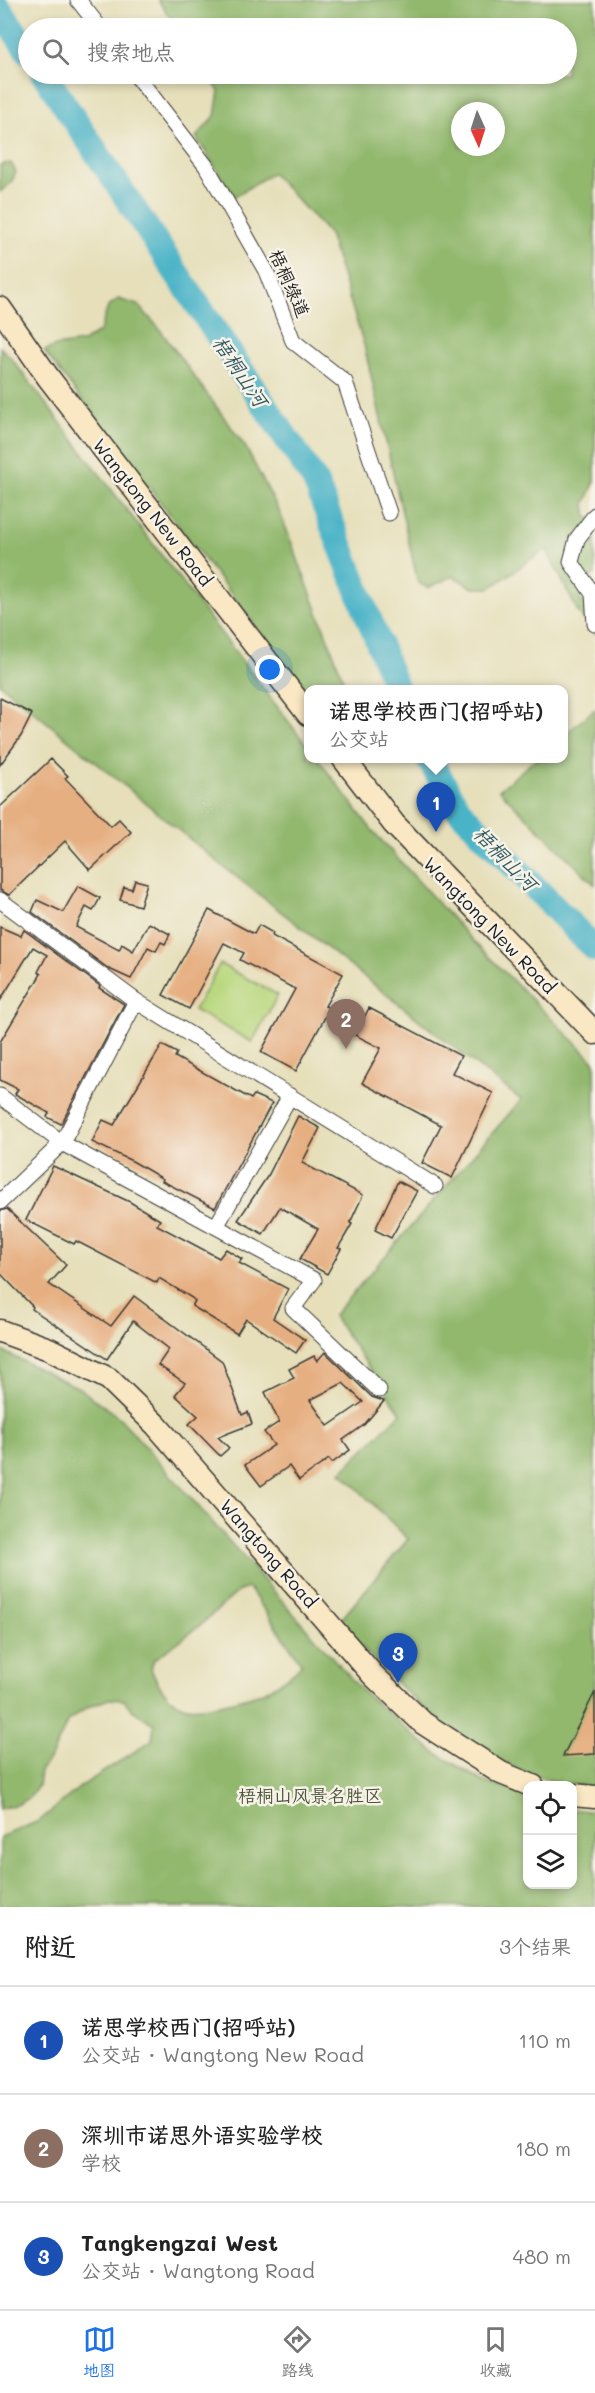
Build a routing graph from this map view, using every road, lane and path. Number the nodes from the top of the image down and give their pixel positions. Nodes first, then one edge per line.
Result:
1 (78, 0) edge
2 (92, 18) edge
3 (143, 84) edge
4 (0, 308) edge
5 (389, 513) dead end
6 (595, 515) edge
7 (595, 624) edge
8 (304, 708) edge
9 (346, 763) edge
10 (0, 900) edge
11 (136, 1001) junction
12 (595, 1033) edge
13 (0, 1096) edge
14 (290, 1096) junction
15 (62, 1143) junction
16 (435, 1186) dead end
17 (0, 1202) edge
18 (217, 1225) junction
19 (0, 1331) edge
20 (379, 1390) dead end
21 (523, 1781) edge
22 (577, 1795) edge
23 (595, 1797) edge

1 - 2 street
3 - 5 street, 梧桐绿道
4 - 8 street, Wangtong New Road
6 - 7 street
9 - 12 street, Wangtong New Road
10 - 11 street
11 - 14 street
11 - 15 street
13 - 15 street
14 - 16 street
14 - 18 street
15 - 17 street
15 - 18 street
18 - 20 street
19 - 21 street, Wangtong Road
22 - 23 street

